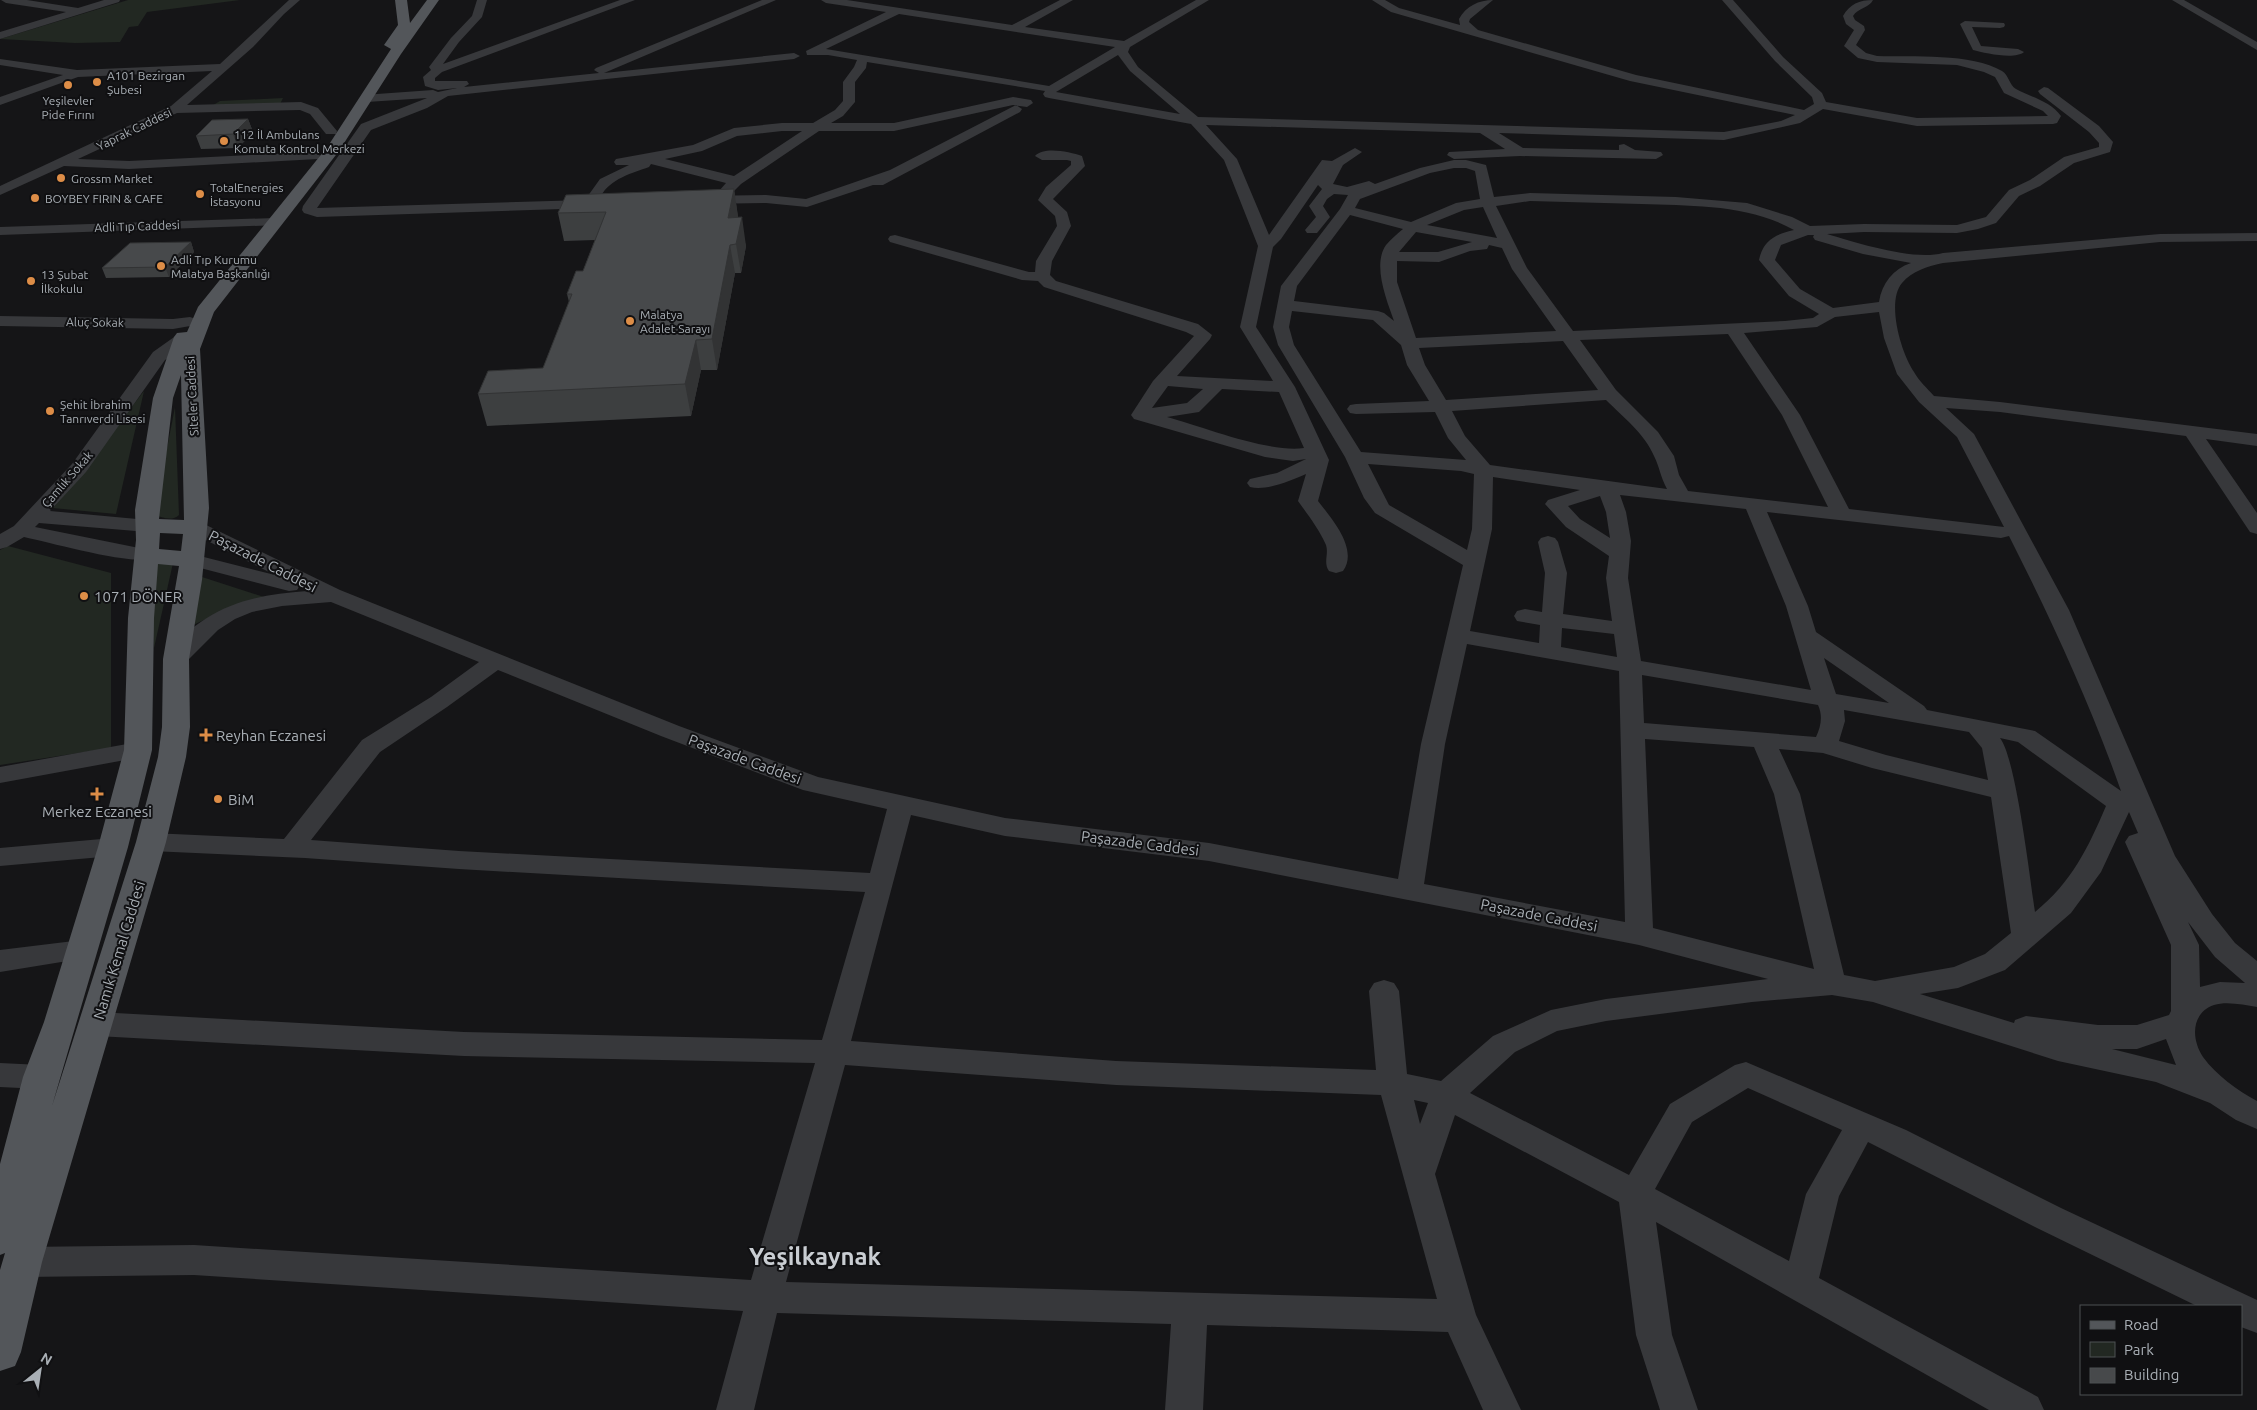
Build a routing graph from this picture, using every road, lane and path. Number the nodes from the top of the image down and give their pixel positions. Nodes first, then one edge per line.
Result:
1 (6, 0) edge
2 (114, 0) edge
3 (295, 0) edge
4 (401, 0) edge
5 (433, 0) edge
6 (482, 0) edge
7 (630, 0) edge
8 (770, 0) edge
9 (826, 0) edge
10 (1068, 0) edge
11 (1204, 0) edge
12 (1377, 0) edge
13 (1488, 0) edge
14 (1727, 0) edge
15 (1868, 0) edge
16 (2177, 0) edge
17 (910, 2) edge
18 (892, 10) junction
19 (79, 11) junction
20 (2000, 25) dead end
21 (1016, 28) junction
22 (6, 31) edge
23 (1474, 32) junction
24 (0, 36) edge
25 (1126, 45) junction
26 (2257, 47) edge
27 (2018, 52) dead end
28 (802, 53) junction
29 (862, 61) junction
30 (0, 62) edge
31 (224, 67) junction
32 (438, 70) junction
33 (596, 72) junction
34 (77, 74) junction
35 (441, 89) junction
36 (2042, 90) dead end
37 (1045, 92) junction
38 (368, 98) junction
39 (0, 101) edge
40 (1027, 103) junction
41 (1821, 105) junction
42 (175, 109) junction
43 (1806, 114) junction
44 (1195, 121) junction
45 (1410, 126) junction
46 (816, 127) junction
47 (1481, 128) junction
48 (331, 132) junction
49 (1355, 152) dead end
50 (1520, 152) junction
51 (1656, 155) dead end
52 (313, 156) junction
53 (1042, 156) dead end
54 (652, 158) junction
55 (621, 162) dead end
56 (62, 163) junction
57 (892, 174) junction
58 (736, 181) junction
59 (0, 182) edge
60 (14, 184) junction
61 (1332, 189) junction
62 (0, 191) edge
63 (717, 199) junction
64 (688, 200) edge
65 (609, 203) edge
66 (590, 204) junction
67 (1488, 204) junction
68 (1347, 210) junction
69 (825, 211) dead end
70 (268, 223) junction
71 (1413, 227) junction
72 (1312, 230) dead end
73 (0, 232) edge
74 (1807, 232) junction
75 (2257, 237) edge
76 (895, 239) dead end
77 (1507, 244) junction
78 (1266, 246) junction
79 (1487, 246) junction
80 (1863, 249) junction
81 (1391, 256) junction
82 (1474, 259) dead end
83 (1927, 262) junction
84 (1042, 276) junction
85 (1894, 281) junction
86 (1286, 305) junction
87 (1885, 306) junction
88 (1832, 313) junction
89 (0, 321) edge
90 (1734, 330) junction
91 (186, 331) junction
92 (1566, 335) junction
93 (1474, 340) junction
94 (1409, 343) junction
95 (1489, 356) dead end
96 (1166, 380) junction
97 (1218, 384) junction
98 (1286, 387) junction
99 (1610, 394) junction
100 (1932, 401) junction
101 (1441, 406) junction
102 (1356, 409) dead end
103 (1140, 415) junction
104 (1951, 423) junction
105 (2192, 432) junction
106 (2257, 440) edge
107 (1317, 456) junction
108 (1355, 457) junction
109 (1484, 470) junction
110 (1515, 475) junction
111 (1257, 483) dead end
112 (1607, 488) junction
113 (1681, 496) junction
114 (1555, 504) junction
115 (1753, 504) junction
116 (1840, 513) junction
117 (2257, 528) edge
118 (13, 532) edge
119 (2001, 532) junction
120 (148, 540) junction
121 (194, 542) junction
122 (1548, 542) dead end
123 (1620, 554) junction
124 (1474, 564) junction
125 (1336, 567) dead end
126 (332, 595) junction
127 (1525, 616) dead end
128 (1552, 619) junction
129 (1624, 629) junction
130 (1804, 634) junction
131 (1457, 635) junction
132 (1549, 652) junction
133 (176, 658) junction
134 (497, 660) junction
135 (1630, 667) junction
136 (1825, 698) junction
137 (1924, 716) junction
138 (1977, 726) junction
139 (1632, 730) junction
140 (1763, 741) junction
141 (1825, 745) junction
142 (138, 750) junction
143 (0, 775) edge
144 (2003, 792) junction
145 (2120, 804) junction
146 (901, 805) junction
147 (151, 842) junction
148 (113, 848) junction
149 (291, 848) junction
150 (0, 858) edge
151 (881, 883) junction
152 (1410, 889) junction
153 (1639, 935) junction
154 (2025, 936) junction
155 (82, 950) junction
156 (0, 960) edge
157 (2257, 977) edge
158 (1832, 984) junction
159 (1384, 991) dead end
160 (1873, 991) junction
161 (2257, 996) edge
162 (2182, 1016) junction
163 (1969, 1022) junction
164 (96, 1024) junction
165 (834, 1052) junction
166 (0, 1075) edge
167 (41, 1077) junction
168 (1393, 1083) junction
169 (2221, 1094) junction
170 (1446, 1096) junction
171 (2257, 1116) edge
172 (1861, 1125) junction
173 (1419, 1174) junction
174 (1635, 1194) junction
175 (11, 1250) edge
176 (1800, 1285) junction
177 (764, 1298) junction
178 (2230, 1305) edge
179 (1190, 1308) junction
180 (2242, 1310) edge
181 (1459, 1316) junction
182 (2257, 1317) edge
183 (0, 1352) edge
184 (735, 1410) edge
185 (1184, 1410) edge
186 (1502, 1410) edge
187 (1679, 1410) edge
188 (2025, 1410) edge

1 - 19 street
2 - 19 street
3 - 31 street, Yaprak Caddesi
4 - 48 main road, Siteler Caddesi
5 - 38 main road, Siteler Caddesi
6 - 32 street
7 - 32 street
8 - 33 street
9 - 18 street
10 - 21 street
11 - 25 street
12 - 23 street
13 - 23 street
14 - 41 street
15 - 41 street
16 - 26 street
17 - 18 street
18 - 21 street
18 - 28 street
19 - 22 street
20 - 27 street
21 - 25 street
22 - 24 street
23 - 43 street
25 - 37 street
25 - 44 street
28 - 29 street
28 - 33 street
28 - 35 street
28 - 37 street
29 - 37 street
29 - 46 street
30 - 34 street
31 - 34 street
31 - 42 street, Yaprak Caddesi
32 - 35 street
33 - 35 street
34 - 39 street
35 - 38 street
35 - 66 street
36 - 74 street
37 - 40 street
37 - 44 street
38 - 70 main road, Siteler Caddesi
40 - 46 street
40 - 57 street
41 - 43 street
42 - 48 street
42 - 56 street, Yaprak Caddesi
43 - 47 street
44 - 45 street
44 - 78 street
45 - 47 street
45 - 78 street
46 - 54 street
46 - 58 street
47 - 50 street
48 - 52 main road, Siteler Caddesi
49 - 61 street
50 - 51 street
50 - 61 street
52 - 56 street
52 - 70 main road, Siteler Caddesi
53 - 84 street
54 - 55 street
54 - 58 street
54 - 66 street
56 - 60 street, Yaprak Caddesi
57 - 63 street
57 - 69 street
58 - 63 street
59 - 60 street
60 - 62 street, Yaprak Caddesi
61 - 72 street
63 - 64 street
65 - 66 street
67 - 68 street
67 - 71 street
67 - 74 street
67 - 77 street
68 - 71 street
68 - 86 street
70 - 73 street, Adli Tıp Caddesi
70 - 91 main road, Siteler Caddesi
70 - 121 main road, Siteler Caddesi
71 - 77 street
71 - 81 street
74 - 80 street
74 - 88 street
75 - 83 street
76 - 84 street
77 - 79 street
77 - 92 street
78 - 98 street
79 - 81 street
79 - 82 street
80 - 83 street
80 - 85 street
81 - 94 street
83 - 85 street
84 - 96 street
85 - 87 street
86 - 94 street
86 - 108 street
87 - 88 street
87 - 100 street
88 - 90 street
89 - 91 street, Aluç Sokak
90 - 92 street
90 - 116 street
91 - 118 street, Çamlık Sokak
91 - 120 main road, Siteler Caddesi
92 - 93 street
92 - 99 street
93 - 94 street
93 - 95 street
94 - 101 street
96 - 97 street
96 - 103 street
97 - 98 street
97 - 103 street
98 - 107 street
99 - 101 street
99 - 113 street
100 - 104 street
100 - 105 street
101 - 102 street
101 - 109 street
103 - 107 street
104 - 119 street
104 - 157 street
105 - 106 street
105 - 117 street
107 - 111 street
107 - 125 street
108 - 109 street
108 - 124 street
109 - 110 street
109 - 124 street
110 - 112 street
110 - 114 street
112 - 113 street
112 - 114 street
112 - 123 street
113 - 115 street
114 - 123 street
115 - 116 street
115 - 130 street
116 - 119 street
118 - 120 street
118 - 120 street
119 - 145 street
120 - 121 main road
120 - 121 main road
120 - 142 main road, Namık Kemal Caddesi
121 - 126 street, Paşazade Caddesi
121 - 126 street, Paşazade Caddesi
121 - 133 main road, Namık Kemal Caddesi
122 - 128 street
123 - 129 street
124 - 131 street
126 - 133 street
126 - 134 street, Paşazade Caddesi
127 - 128 street
128 - 129 street
128 - 132 street
129 - 135 street
130 - 136 street
130 - 137 street
131 - 132 street
131 - 152 street
132 - 135 street
133 - 147 main road, Namık Kemal Caddesi
134 - 146 street, Paşazade Caddesi
134 - 149 street
135 - 136 street
135 - 139 street
136 - 137 street
136 - 141 street
137 - 138 street
138 - 144 street
138 - 145 street
139 - 140 street
139 - 153 street
140 - 141 street
140 - 158 street
141 - 144 street
142 - 143 street
142 - 148 main road, Namık Kemal Caddesi
144 - 154 street
145 - 154 street
145 - 162 street
146 - 151 street
146 - 152 street, Paşazade Caddesi
147 - 149 street
147 - 164 main road, Namık Kemal Caddesi
148 - 150 street
148 - 155 main road, Namık Kemal Caddesi
149 - 151 street
151 - 165 street
152 - 153 street, Paşazade Caddesi
153 - 158 street, Paşazade Caddesi
154 - 160 street
155 - 156 street
155 - 167 main road, Namık Kemal Caddesi
158 - 160 street, Paşazade Caddesi
158 - 170 street
159 - 168 street
160 - 163 street, Paşazade Caddesi
161 - 162 street
162 - 163 street
162 - 169 street
163 - 169 street
164 - 165 street
164 - 175 main road, Namık Kemal Caddesi
165 - 168 street
165 - 177 street
166 - 167 street
167 - 175 main road, Namık Kemal Caddesi
168 - 170 street
168 - 173 street
169 - 171 street
170 - 173 street
170 - 174 street
172 - 174 street
172 - 176 street
172 - 178 street
173 - 181 street
174 - 176 street
174 - 187 street
175 - 177 street
175 - 183 main road, Namık Kemal Caddesi
176 - 188 street
177 - 179 street
177 - 184 street
179 - 181 street
179 - 185 street
180 - 182 street
181 - 186 street

